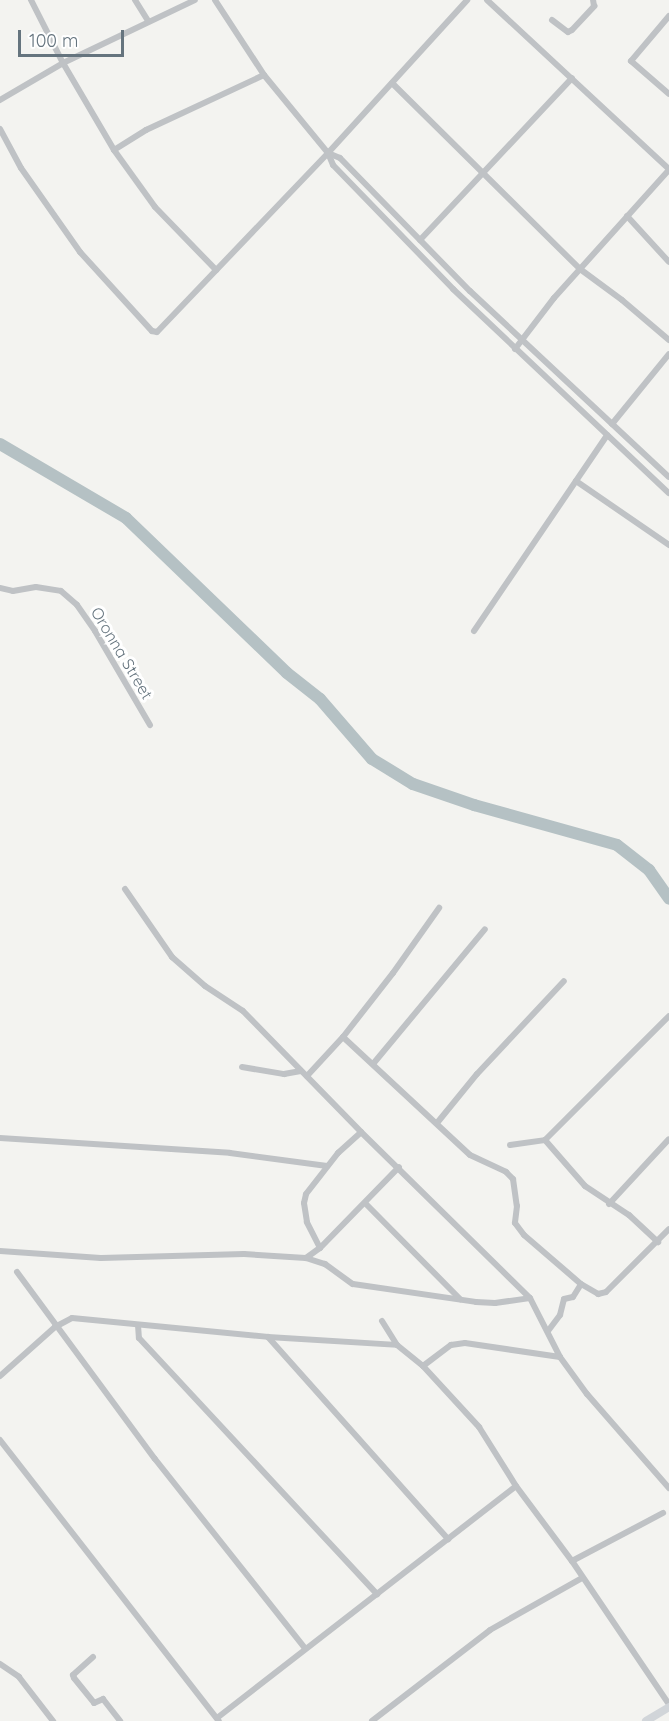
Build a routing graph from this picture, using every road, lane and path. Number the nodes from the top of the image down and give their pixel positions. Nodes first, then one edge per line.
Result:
1 (31, 0) edge
2 (135, 0) edge
3 (195, 0) edge
4 (215, 0) edge
5 (466, 0) edge
6 (487, 0) edge
7 (592, 0) edge
8 (669, 16) edge
9 (552, 20) dead end
10 (148, 21) junction
11 (63, 63) junction
12 (264, 75) junction
13 (572, 78) junction
14 (392, 83) junction
15 (669, 94) edge
16 (0, 100) edge
17 (0, 129) edge
18 (114, 150) junction
19 (328, 153) junction
20 (669, 170) edge
21 (483, 175) junction
22 (627, 216) junction
23 (420, 240) junction
24 (669, 262) edge
25 (580, 269) junction
26 (216, 270) junction
27 (521, 339) junction
28 (669, 340) edge
29 (515, 349) junction
30 (669, 354) edge
31 (612, 424) junction
32 (607, 435) junction
33 (669, 477) edge
34 (576, 481) junction
35 (669, 493) edge
36 (669, 544) edge
37 (0, 588) edge
38 (474, 631) dead end
39 (150, 725) dead end
40 (125, 889) dead end
41 (439, 908) dead end
42 (485, 928) dead end
43 (564, 981) dead end
44 (669, 1016) edge
45 (343, 1036) junction
46 (373, 1064) junction
47 (242, 1067) dead end
48 (304, 1074) junction
49 (437, 1123) junction
50 (361, 1132) junction
51 (0, 1138) edge
52 (669, 1139) edge
53 (545, 1140) junction
54 (510, 1145) dead end
55 (327, 1166) junction
56 (399, 1167) junction
57 (366, 1204) junction
58 (609, 1204) junction
59 (669, 1229) edge
60 (657, 1242) junction
61 (320, 1248) junction
62 (0, 1251) edge
63 (306, 1258) junction
64 (16, 1272) dead end
65 (581, 1284) junction
66 (530, 1298) junction
67 (460, 1300) junction
68 (382, 1322) dead end
69 (138, 1325) junction
70 (54, 1327) junction
71 (548, 1332) junction
72 (268, 1337) junction
73 (397, 1345) junction
74 (560, 1357) junction
75 (423, 1366) junction
76 (0, 1376) edge
77 (0, 1440) edge
78 (516, 1486) junction
79 (669, 1488) edge
80 (663, 1513) dead end
81 (448, 1539) junction
82 (572, 1561) junction
83 (582, 1578) junction
84 (377, 1594) junction
85 (305, 1648) junction
86 (93, 1657) dead end
87 (0, 1664) edge
88 (669, 1706) edge
89 (218, 1719) edge
90 (53, 1721) edge
91 (120, 1721) edge
92 (372, 1721) edge
93 (646, 1721) edge

1 - 11 street
2 - 10 street
3 - 10 street
4 - 12 street
5 - 14 street
6 - 13 street
7 - 9 street
8 - 15 street
10 - 11 street
11 - 16 street
11 - 18 street
12 - 18 street
12 - 19 street
13 - 20 street
13 - 21 street
14 - 19 street
14 - 21 street
17 - 26 street
18 - 26 street
19 - 23 street
19 - 26 street
19 - 29 street
20 - 22 street
21 - 23 street
21 - 25 street
22 - 24 street
22 - 25 street
23 - 27 street
25 - 27 street
25 - 28 street
27 - 29 street
27 - 31 street
29 - 32 street
30 - 31 street
31 - 33 street
32 - 34 street
32 - 35 street
34 - 36 street
34 - 38 street
37 - 39 street, Oronna Street
40 - 48 street
41 - 45 street
42 - 46 street
43 - 49 street
44 - 53 street
45 - 46 street
45 - 48 street
46 - 49 street
47 - 48 street
48 - 50 street
49 - 65 street
50 - 55 street
50 - 56 street
51 - 55 street
52 - 58 street
53 - 54 street
53 - 58 street
55 - 61 street
56 - 57 street
56 - 66 street
57 - 61 street
57 - 67 street
58 - 60 street
59 - 60 street
60 - 65 street
61 - 63 street
62 - 63 street
63 - 67 street
64 - 70 street
65 - 71 street
66 - 67 street
66 - 71 street
68 - 73 street
69 - 70 street
69 - 72 street
69 - 84 street
70 - 76 street
70 - 85 street
71 - 74 street
72 - 73 street
72 - 81 street
73 - 75 street
74 - 75 street
74 - 79 street
75 - 78 street
77 - 89 street
78 - 81 street
78 - 82 street
80 - 82 street
81 - 84 street
82 - 83 street
83 - 88 street
83 - 92 street
84 - 85 street
85 - 89 street
86 - 91 street
87 - 90 street
88 - 93 main road

